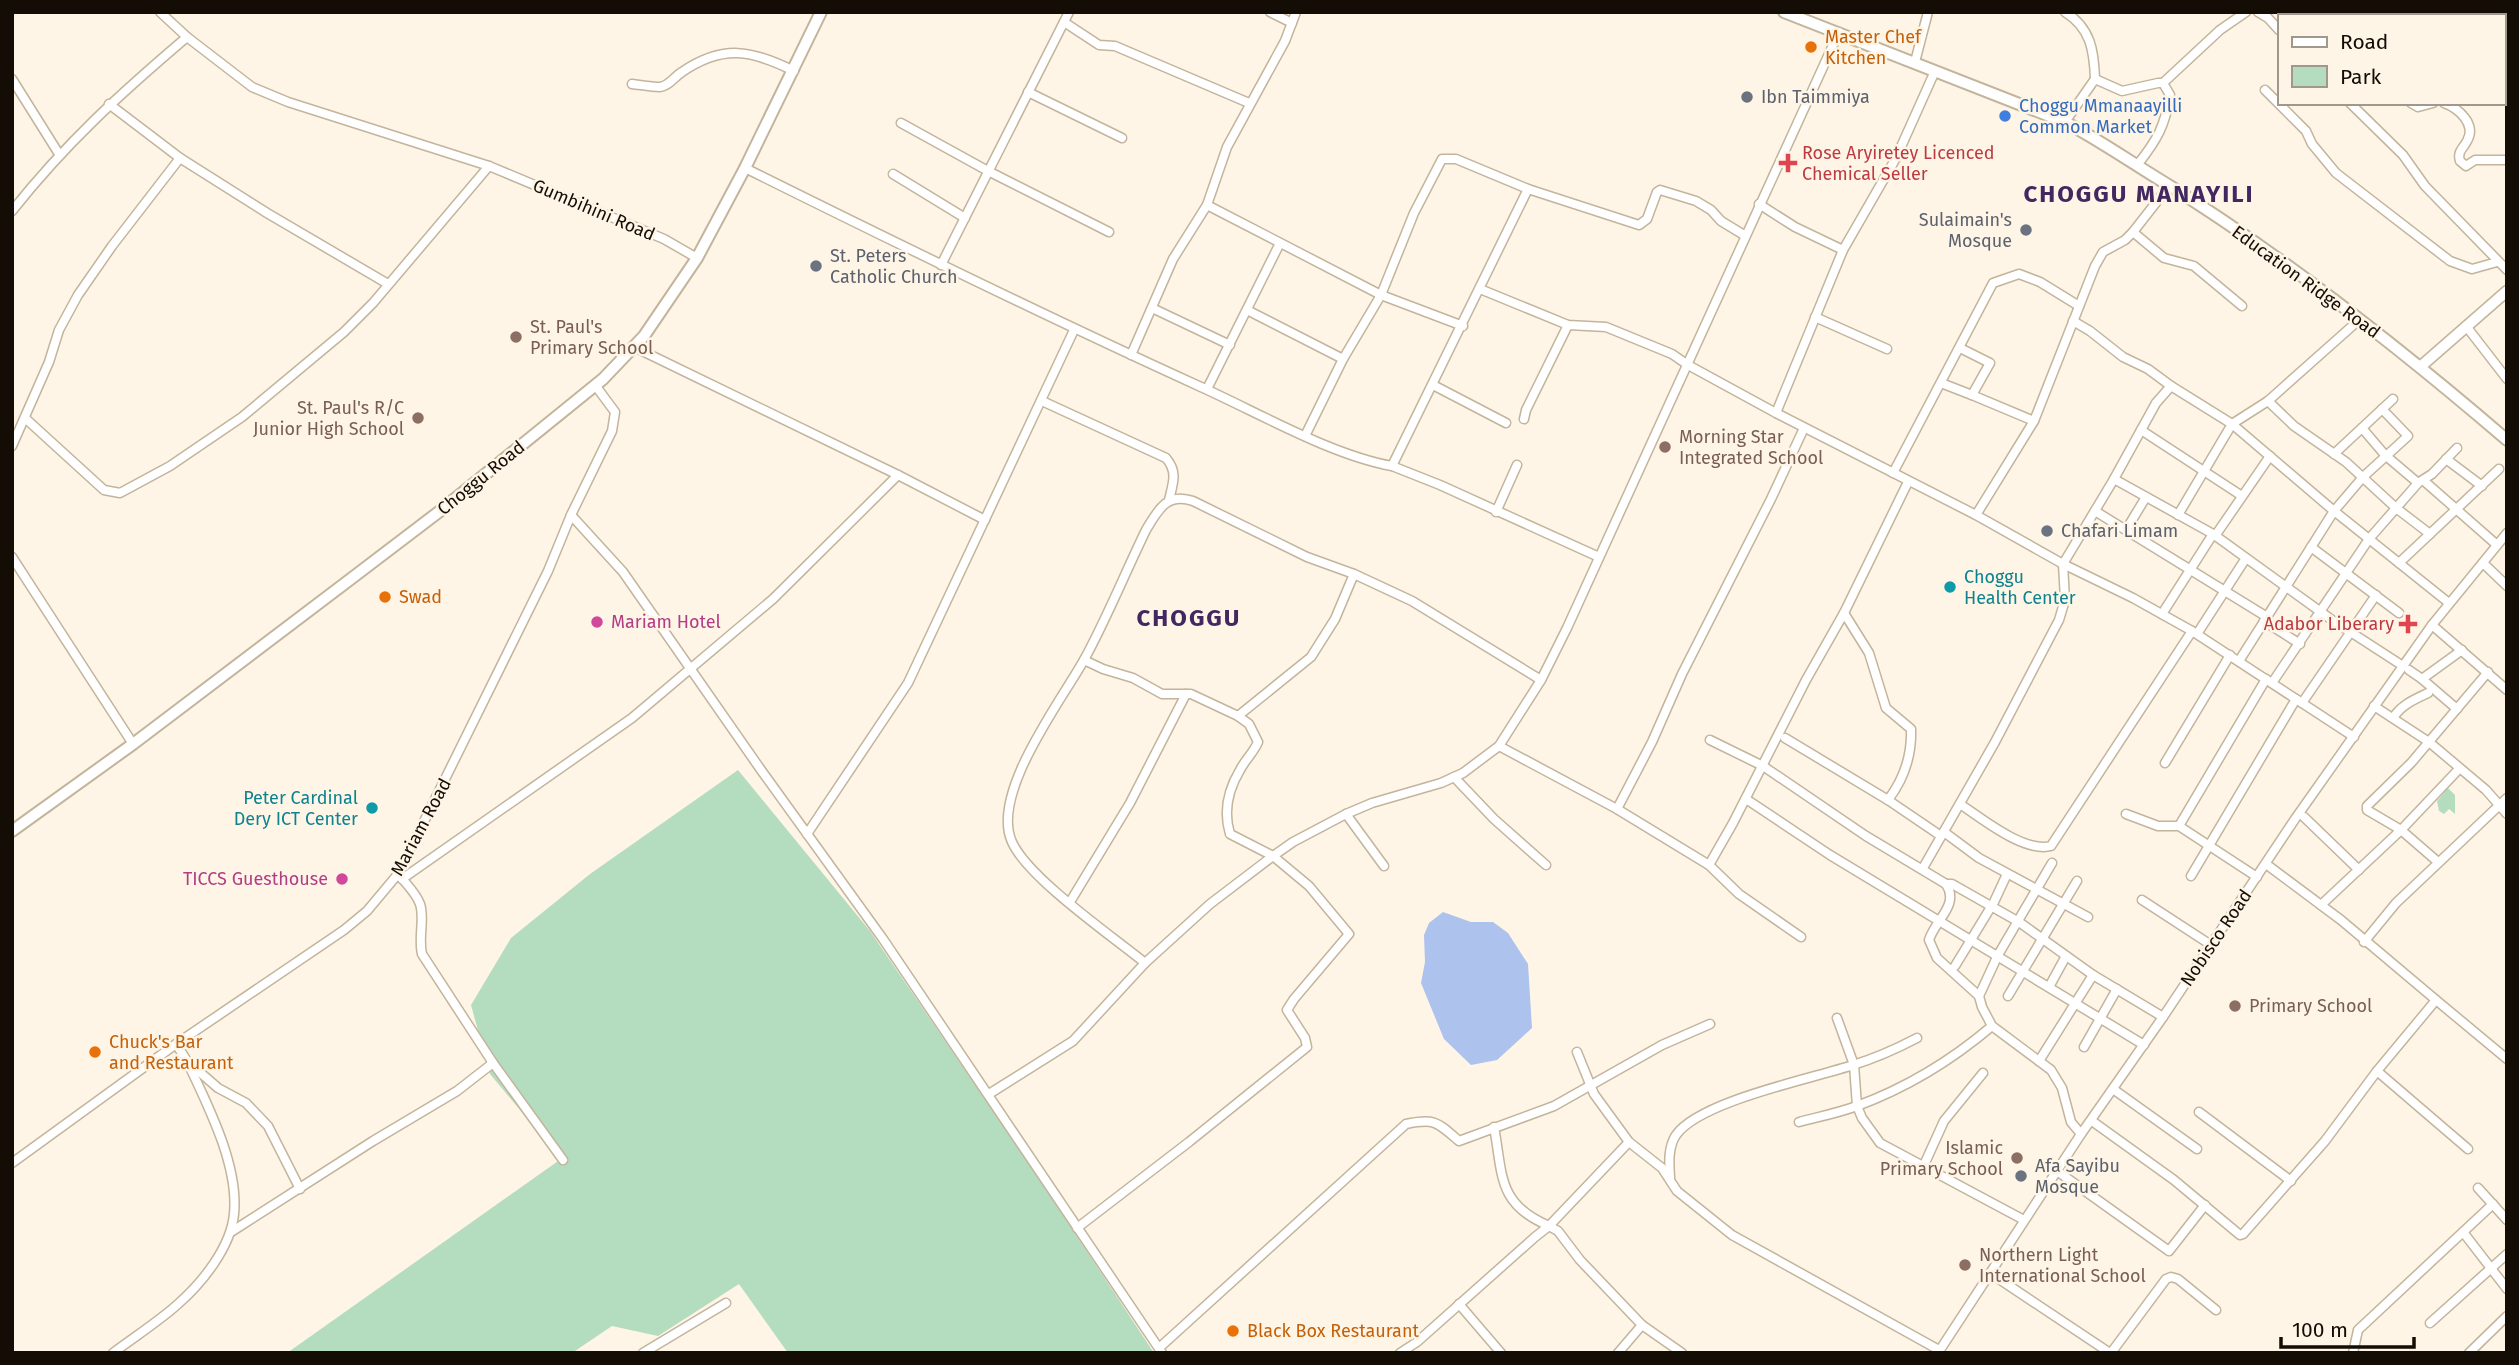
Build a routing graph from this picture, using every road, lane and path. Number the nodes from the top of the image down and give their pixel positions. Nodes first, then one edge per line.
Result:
1 (160, 12) edge
2 (821, 12) edge
3 (1069, 12) edge
4 (1270, 12) edge
5 (1296, 12) edge
6 (1784, 12) edge
7 (1928, 12) edge
8 (2065, 12) edge
9 (2246, 12) edge
10 (2258, 12) edge
11 (1064, 22) junction
12 (1292, 23) junction
13 (2278, 29) edge
14 (1839, 32) junction
15 (187, 37) junction
16 (1915, 62) junction
17 (794, 71) junction
18 (1936, 71) junction
19 (12, 79) edge
20 (2095, 79) junction
21 (2163, 83) junction
22 (632, 84) dead end
23 (2265, 90) dead end
24 (1028, 92) junction
25 (1249, 103) junction
26 (2278, 103) edge
27 (109, 104) junction
28 (2280, 105) edge
29 (2353, 105) edge
30 (2448, 105) edge
31 (2065, 121) junction
32 (901, 122) dead end
33 (1122, 138) dead end
34 (60, 154) junction
35 (180, 158) junction
36 (2507, 160) edge
37 (2138, 164) junction
38 (489, 166) junction
39 (745, 168) junction
40 (988, 171) junction
41 (893, 174) dead end
42 (2169, 186) junction
43 (1528, 189) junction
44 (1759, 204) junction
45 (1207, 205) junction
46 (12, 211) edge
47 (965, 218) junction
48 (1109, 232) dead end
49 (2133, 232) junction
50 (1744, 235) junction
51 (1280, 243) junction
52 (1843, 250) junction
53 (697, 258) junction
54 (2497, 262) junction
55 (941, 265) junction
56 (2507, 271) edge
57 (388, 284) junction
58 (1480, 289) junction
59 (2507, 291) edge
60 (1381, 295) junction
61 (2079, 306) junction
62 (2242, 306) dead end
63 (1152, 308) junction
64 (1247, 310) junction
65 (1815, 317) junction
66 (2359, 320) junction
67 (2073, 321) junction
68 (1568, 325) junction
69 (1462, 326) junction
70 (2466, 326) junction
71 (1074, 330) junction
72 (1230, 345) junction
73 (634, 347) junction
74 (1960, 348) junction
75 (1886, 349) dead end
76 (1131, 355) junction
77 (1343, 359) junction
78 (1688, 365) junction
79 (2420, 367) junction
80 (2507, 379) edge
81 (1941, 383) junction
82 (595, 385) junction
83 (1433, 385) junction
84 (2171, 386) junction
85 (1207, 389) junction
86 (1972, 395) junction
87 (2393, 399) dead end
88 (1042, 401) junction
89 (2268, 401) junction
90 (2382, 409) junction
91 (1776, 413) junction
92 (25, 418) junction
93 (1524, 419) dead end
94 (2035, 421) junction
95 (1506, 423) dead end
96 (2232, 425) junction
97 (1804, 428) junction
98 (2362, 428) junction
99 (2141, 430) junction
100 (1305, 436) junction
101 (2507, 440) edge
102 (12, 446) edge
103 (2457, 448) dead end
104 (2334, 454) junction
105 (2385, 455) junction
106 (2270, 456) junction
107 (2446, 459) junction
108 (1517, 465) dead end
109 (1392, 466) junction
110 (2500, 469) dead end
111 (2205, 471) junction
112 (1893, 473) junction
113 (898, 475) junction
114 (2363, 477) junction
115 (2114, 480) junction
116 (2421, 481) junction
117 (1908, 482) junction
118 (2482, 486) junction
119 (2242, 496) junction
120 (2146, 497) junction
121 (1169, 500) junction
122 (2396, 508) junction
123 (2456, 510) junction
124 (2334, 511) junction
125 (1496, 512) junction
126 (2095, 512) junction
127 (571, 514) junction
128 (1976, 515) junction
129 (2179, 515) junction
130 (985, 520) junction
131 (2126, 530) junction
132 (2430, 534) junction
133 (2214, 535) junction
134 (2506, 537) edge
135 (2369, 539) junction
136 (2497, 545) junction
137 (2311, 547) junction
138 (12, 557) edge
139 (1599, 557) junction
140 (2246, 558) junction
141 (2483, 563) junction
142 (2063, 564) junction
143 (2399, 564) junction
144 (2191, 570) junction
145 (16, 572) edge
146 (2347, 573) junction
147 (1354, 574) junction
148 (2286, 585) junction
149 (2507, 586) edge
150 (2223, 590) junction
151 (2375, 595) junction
152 (2449, 603) junction
153 (2322, 612) junction
154 (2399, 612) dead end
155 (1844, 613) junction
156 (2162, 614) junction
157 (2265, 619) junction
158 (2432, 625) junction
159 (2351, 632) junction
160 (2195, 633) junction
161 (2300, 644) junction
162 (2462, 650) junction
163 (2230, 656) junction
164 (1084, 660) junction
165 (2239, 661) junction
166 (689, 668) junction
167 (2406, 668) junction
168 (2488, 673) junction
169 (2422, 679) junction
170 (1541, 680) junction
171 (2269, 681) junction
172 (2507, 690) edge
173 (2428, 693) dead end
174 (1186, 694) junction
175 (2299, 701) junction
176 (2374, 706) junction
177 (2457, 709) junction
178 (1238, 716) junction
179 (2393, 718) junction
180 (2354, 737) junction
181 (1785, 738) dead end
182 (1710, 740) dead end
183 (2429, 742) junction
184 (133, 744) junction
185 (1500, 746) junction
186 (2165, 762) dead end
187 (1763, 766) junction
188 (2459, 769) junction
189 (1454, 777) junction
190 (2507, 798) edge
191 (1746, 799) junction
192 (1888, 800) junction
193 (1960, 804) junction
194 (2499, 806) junction
195 (1617, 809) junction
196 (1346, 814) junction
197 (2126, 814) dead end
198 (2507, 814) edge
199 (2304, 817) dead end
200 (2179, 826) junction
201 (2401, 830) junction
202 (12, 831) edge
203 (807, 834) junction
204 (1942, 834) junction
205 (2208, 845) junction
206 (1273, 856) junction
207 (2438, 862) junction
208 (2052, 863) dead end
209 (2266, 864) junction
210 (1546, 865) dead end
211 (1709, 865) junction
212 (1384, 866) dead end
213 (1923, 868) junction
214 (2358, 870) junction
215 (2007, 874) junction
216 (400, 876) junction
217 (2191, 876) dead end
218 (2257, 877) junction
219 (2077, 881) dead end
220 (1946, 884) junction
221 (2035, 890) junction
222 (2142, 900) dead end
223 (1070, 902) junction
224 (2063, 904) junction
225 (2321, 905) junction
226 (1990, 906) junction
227 (2088, 917) dead end
228 (1940, 920) junction
229 (2019, 922) junction
230 (1801, 937) dead end
231 (1970, 938) junction
232 (2043, 941) junction
233 (2364, 942) junction
234 (2211, 945) junction
235 (1998, 955) junction
236 (2066, 956) junction
237 (1146, 963) junction
238 (1955, 966) dead end
239 (2024, 971) junction
240 (2093, 975) junction
241 (2049, 987) junction
242 (2117, 989) junction
243 (1979, 996) junction
244 (2008, 996) dead end
245 (2436, 1000) junction
246 (2074, 1002) junction
247 (2163, 1017) junction
248 (1837, 1018) dead end
249 (2101, 1018) junction
250 (1710, 1024) dead end
251 (1992, 1026) junction
252 (1917, 1038) dead end
253 (176, 1044) junction
254 (2144, 1045) junction
255 (2084, 1047) dead end
256 (1577, 1052) dead end
257 (2507, 1059) edge
258 (187, 1061) junction
259 (2039, 1061) junction
260 (493, 1063) junction
261 (1854, 1065) junction
262 (2377, 1071) junction
263 (1983, 1073) dead end
264 (1591, 1087) junction
265 (2113, 1089) junction
266 (989, 1094) junction
267 (1857, 1106) junction
268 (2199, 1112) dead end
269 (2092, 1121) junction
270 (1799, 1122) dead end
271 (1494, 1128) junction
272 (2081, 1134) junction
273 (1629, 1142) junction
274 (2197, 1149) dead end
275 (2468, 1149) dead end
276 (563, 1160) dead end
277 (12, 1163) edge
278 (1923, 1165) junction
279 (2057, 1171) junction
280 (1670, 1178) junction
281 (2291, 1181) junction
282 (2478, 1188) dead end
283 (300, 1189) junction
284 (2493, 1204) junction
285 (2204, 1205) junction
286 (2024, 1220) junction
287 (2507, 1220) edge
288 (1549, 1226) junction
289 (1077, 1227) junction
290 (231, 1232) junction
291 (2463, 1233) junction
292 (2507, 1254) edge
293 (2490, 1269) junction
294 (1990, 1273) junction
295 (2507, 1289) edge
296 (726, 1303) dead end
297 (1459, 1304) junction
298 (2216, 1310) dead end
299 (2507, 1316) edge
300 (2430, 1323) dead end
301 (1642, 1325) junction
302 (1161, 1350) edge
303 (1939, 1352) edge
304 (113, 1353) edge
305 (643, 1353) edge
306 (1400, 1353) edge
307 (1501, 1353) edge
308 (1618, 1353) edge
309 (1682, 1353) edge
310 (2110, 1353) edge
311 (2353, 1353) edge
312 (2469, 1353) edge

1 - 15 street, Gumbihini Road
2 - 17 main road, Choggu Road
3 - 11 street
4 - 12 street
5 - 12 street
6 - 14 main road, Education Ridge Road
7 - 16 street
8 - 20 street
9 - 21 street
10 - 13 street
11 - 24 street
11 - 25 street
12 - 25 street
14 - 16 main road, Education Ridge Road
14 - 44 street
15 - 27 street
15 - 38 street, Gumbihini Road
16 - 18 main road, Education Ridge Road
17 - 22 street
17 - 39 main road, Choggu Road
18 - 31 main road, Education Ridge Road
18 - 52 street
19 - 34 street
20 - 21 street
20 - 31 street
21 - 37 street
23 - 26 street
24 - 33 street
24 - 40 street
25 - 45 street
27 - 34 street
27 - 35 street
28 - 54 street
29 - 54 street
30 - 36 street
31 - 37 main road, Education Ridge Road
32 - 40 street
34 - 46 street
35 - 57 street
35 - 92 street
37 - 42 main road, Education Ridge Road
38 - 53 street, Gumbihini Road
38 - 57 street
39 - 53 main road, Choggu Road
39 - 55 street
40 - 47 street
40 - 48 street
41 - 47 street
42 - 49 street
42 - 66 main road, Education Ridge Road
43 - 50 street
43 - 58 street
43 - 60 street
44 - 50 street
44 - 52 street
45 - 51 street
45 - 63 street
47 - 55 street
49 - 61 street
49 - 62 street
50 - 78 street
51 - 60 street
51 - 64 street
52 - 65 street
53 - 73 main road, Choggu Road
54 - 56 street
55 - 71 street
57 - 92 street
58 - 68 street
58 - 69 street
59 - 70 street
60 - 69 street
60 - 77 street
61 - 67 street
61 - 74 street
63 - 72 street
63 - 76 street
64 - 72 street
64 - 77 street
65 - 75 street
65 - 91 street
66 - 79 main road, Education Ridge Road
66 - 89 street
67 - 84 street
67 - 94 street
68 - 78 street
68 - 93 street
69 - 83 street
70 - 79 street
70 - 80 street
71 - 76 street
71 - 88 street
72 - 85 street
73 - 82 main road, Choggu Road
73 - 113 street
74 - 81 street
74 - 86 street
76 - 85 street
77 - 100 street
78 - 91 street
78 - 139 street
79 - 101 main road, Education Ridge Road
81 - 86 street
81 - 112 street
82 - 127 street, Mariam Road
82 - 184 main road, Choggu Road
83 - 95 street
83 - 109 street
84 - 96 street
84 - 99 street
85 - 100 street
86 - 94 street
87 - 90 street
88 - 121 street
88 - 130 street
89 - 96 street
89 - 104 street
90 - 98 street
90 - 105 street
91 - 97 street
92 - 102 street
94 - 128 street
96 - 106 street
96 - 111 street
97 - 112 street
97 - 195 street
98 - 104 street
98 - 105 street
99 - 111 street
99 - 115 street
100 - 109 street
103 - 107 street
104 - 114 street
105 - 114 street
105 - 116 street
106 - 119 street
106 - 124 street
107 - 116 street
107 - 118 street
108 - 125 street
109 - 125 street
110 - 118 street
111 - 119 street
111 - 129 street
112 - 117 street
113 - 130 street
113 - 166 street
114 - 122 street
114 - 124 street
115 - 120 street
115 - 126 street
116 - 122 street
116 - 123 street
117 - 128 street
117 - 155 street
118 - 123 street
119 - 133 street
120 - 129 street
120 - 131 street
121 - 147 street
121 - 164 street
122 - 132 street
122 - 135 street
123 - 132 street
123 - 136 street
124 - 135 street
124 - 137 street
125 - 139 street
126 - 131 street
126 - 142 street
127 - 166 street
127 - 216 street, Mariam Road
128 - 142 street
129 - 133 street
130 - 203 street
131 - 144 street
132 - 143 street
133 - 140 street
133 - 144 street
134 - 136 street, Nobisco Road
135 - 143 street
135 - 146 street
136 - 141 street, Nobisco Road
137 - 146 street
137 - 148 street
138 - 145 street
139 - 170 street
140 - 148 street
140 - 150 street
141 - 149 street
141 - 152 street, Nobisco Road
142 - 156 street
142 - 193 street
143 - 152 street
144 - 150 street
144 - 156 street
145 - 184 street
146 - 151 street
146 - 153 street
147 - 170 street
147 - 178 street
148 - 153 street
148 - 157 street
150 - 157 street
150 - 160 street
151 - 154 street
151 - 159 street
152 - 158 street, Nobisco Road
153 - 159 street
153 - 161 street
155 - 187 street
155 - 192 street
156 - 160 street
157 - 161 street
157 - 165 street
158 - 162 street
158 - 167 street, Nobisco Road
159 - 167 street
159 - 175 street
160 - 163 street
160 - 193 street
161 - 171 street
162 - 168 street
162 - 169 street
163 - 165 street
163 - 186 street
164 - 174 street
164 - 223 street
165 - 171 street
166 - 203 street
166 - 216 street
167 - 169 street
167 - 176 street, Nobisco Road
168 - 172 street
168 - 177 street
169 - 177 street
170 - 185 street
171 - 175 street
171 - 200 street
173 - 179 street
174 - 178 street
174 - 223 street
175 - 180 street
175 - 205 street
176 - 179 street
176 - 180 street, Nobisco Road
177 - 183 street
178 - 206 street
179 - 183 street
180 - 209 street, Nobisco Road
181 - 192 street
182 - 187 street
183 - 188 street
183 - 201 street
184 - 202 main road, Choggu Road
185 - 189 street
185 - 195 street
187 - 191 street
187 - 213 street
188 - 194 street
188 - 201 street
189 - 196 street
189 - 210 street
190 - 194 street
191 - 211 street
191 - 228 street
192 - 204 street
193 - 204 street
194 - 198 street
194 - 207 street
195 - 211 street
196 - 206 street
196 - 212 street
197 - 200 street
199 - 214 street
200 - 205 street
201 - 207 street
201 - 214 street
203 - 266 street
204 - 213 street
204 - 215 street
205 - 217 street
205 - 218 street
206 - 237 street
206 - 289 street
207 - 233 street
208 - 221 street
209 - 218 street, Nobisco Road
209 - 225 street
211 - 230 street
213 - 220 street
214 - 225 street
215 - 221 street
215 - 226 street
216 - 253 street, Mariam Road
216 - 260 street
218 - 234 street, Nobisco Road
219 - 224 street
220 - 226 street
220 - 228 street
221 - 224 street
221 - 229 street
222 - 234 street
223 - 237 street
224 - 227 street
224 - 232 street
225 - 233 street
226 - 229 street
226 - 231 street
228 - 231 street
228 - 243 street
229 - 232 street
229 - 235 street
231 - 235 street
231 - 238 street
232 - 236 street
232 - 239 street
233 - 245 street
234 - 247 street, Nobisco Road
235 - 239 street
235 - 243 street
236 - 240 street
236 - 241 street
237 - 266 street
239 - 241 street
239 - 244 street
240 - 242 street
240 - 246 street
241 - 246 street
242 - 247 street
242 - 249 street
243 - 251 street
245 - 257 street
245 - 262 street
246 - 249 street
246 - 259 street
247 - 254 street, Nobisco Road
248 - 261 street
249 - 254 street
249 - 255 street
250 - 264 street
251 - 259 street
251 - 267 street
252 - 261 street
253 - 258 street
253 - 277 street, Mariam Road
254 - 265 street, Nobisco Road
256 - 264 street
258 - 283 street
258 - 290 street
259 - 272 street
260 - 276 street
260 - 283 street
261 - 267 street
261 - 280 street
262 - 275 street
262 - 281 street
263 - 278 street
264 - 271 street
264 - 273 street
265 - 269 street, Nobisco Road
265 - 274 street
266 - 289 street
267 - 270 street
267 - 278 street
268 - 281 street
269 - 272 street, Nobisco Road
269 - 285 street
271 - 288 street
271 - 302 street
272 - 279 street, Nobisco Road
273 - 280 street
273 - 288 street
278 - 286 street
279 - 285 street
279 - 286 street, Nobisco Road
280 - 303 street
281 - 285 street
282 - 284 street
283 - 290 street
284 - 287 street
284 - 291 street
286 - 294 street, Nobisco Road
288 - 297 street
288 - 301 street
289 - 302 street
290 - 304 street
291 - 293 street
291 - 311 street
292 - 293 street
293 - 295 street
293 - 300 street
294 - 303 street, Nobisco Road
294 - 310 street
296 - 305 street
297 - 306 street
297 - 307 street
298 - 310 street
299 - 312 street
301 - 308 street
301 - 309 street

